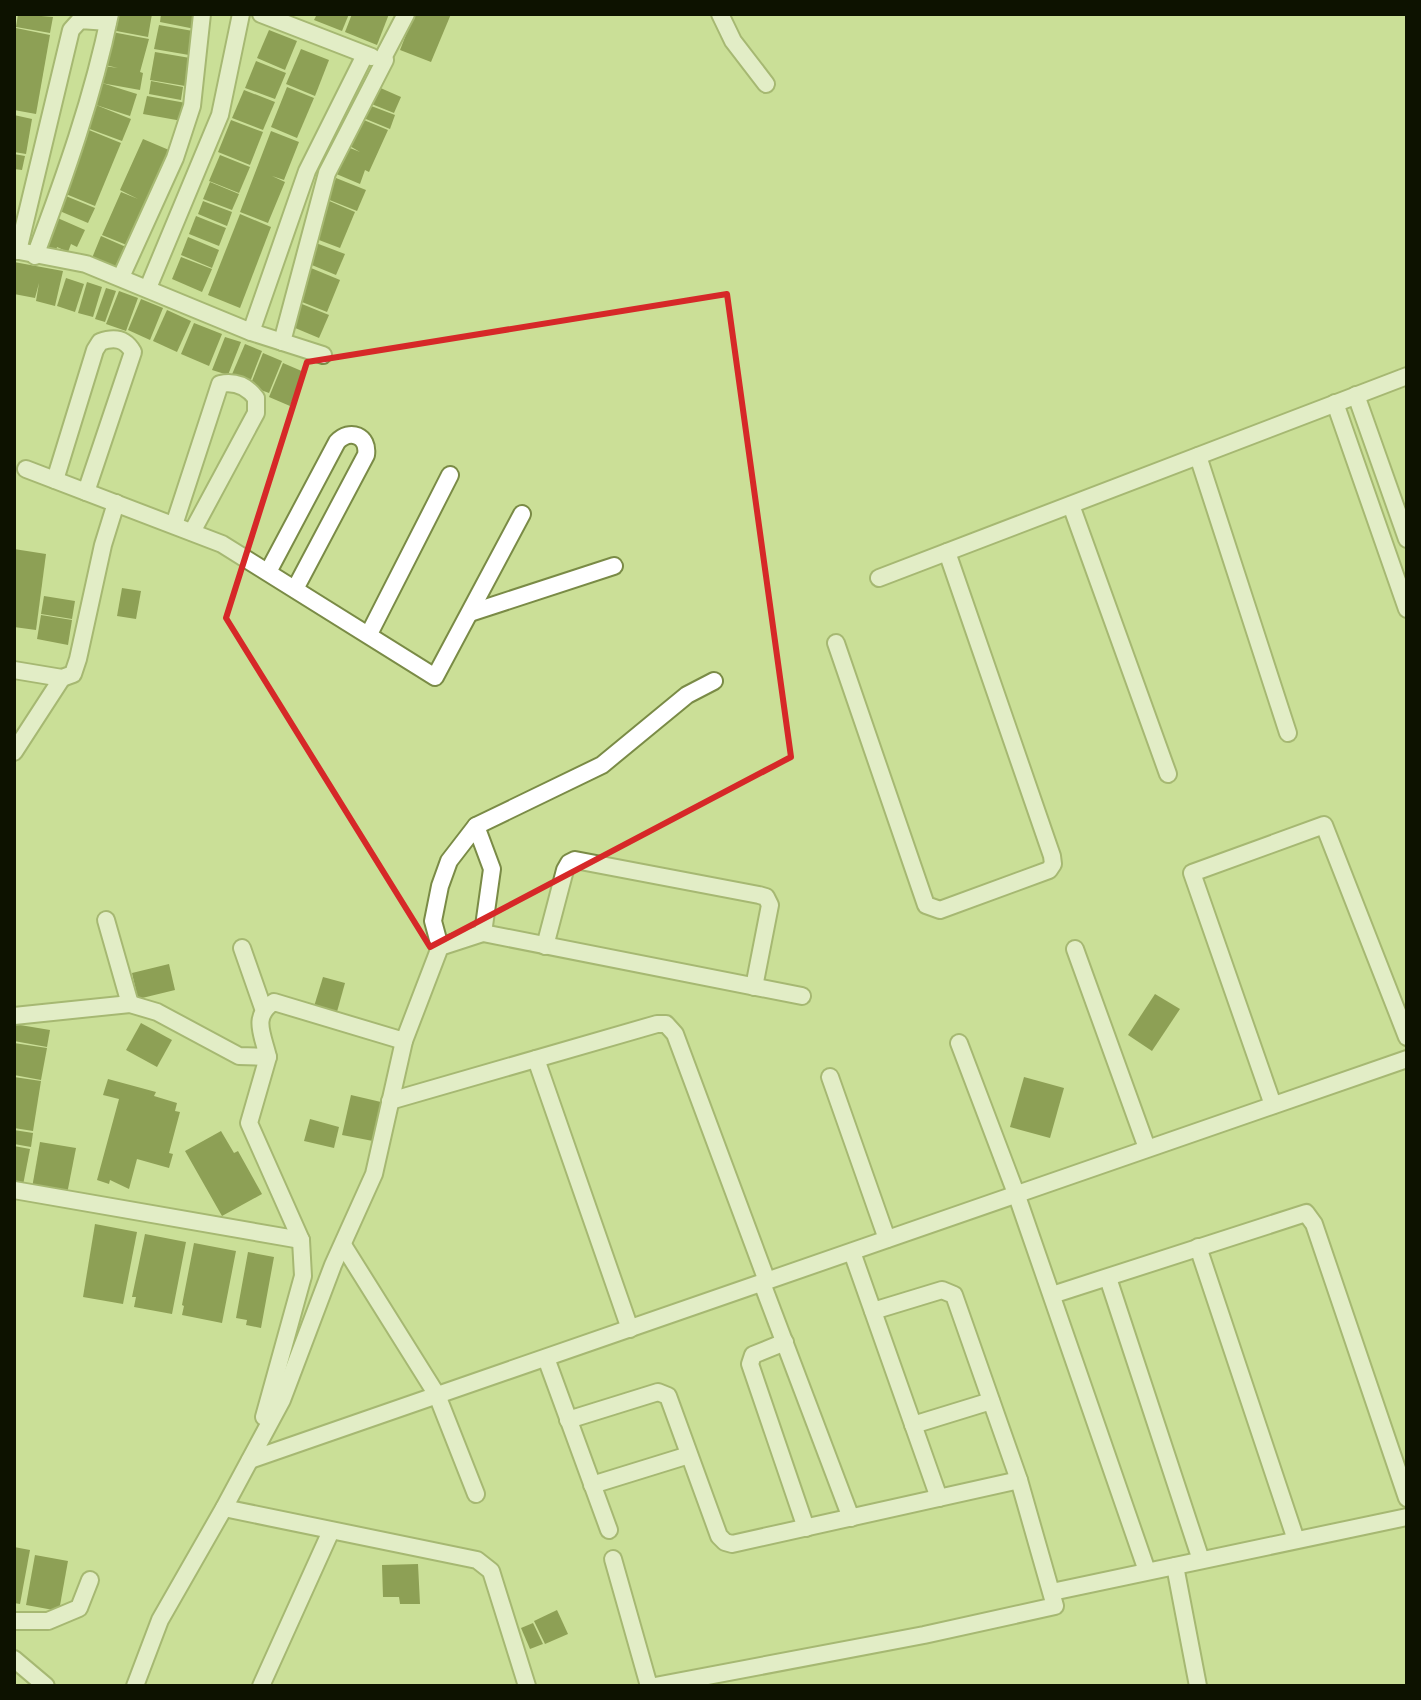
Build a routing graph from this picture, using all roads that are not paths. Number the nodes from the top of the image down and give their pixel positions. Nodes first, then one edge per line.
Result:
1 (202, 14) edge
2 (241, 14) edge
3 (261, 14) edge
4 (287, 14) edge
5 (406, 14) edge
6 (720, 14) edge
7 (109, 18) edge
8 (310, 18) edge
9 (365, 55) junction
10 (385, 58) junction
11 (766, 84) dead end
12 (22, 252) edge
13 (121, 277) junction
14 (148, 288) junction
15 (251, 332) junction
16 (282, 342) junction
17 (323, 355) dead end
18 (1407, 376) edge
19 (1356, 395) junction
20 (1335, 403) junction
21 (1198, 456) junction
22 (26, 469) dead end
23 (450, 475) dead end
24 (55, 480) junction
25 (86, 492) junction
26 (116, 503) junction
27 (1071, 505) junction
28 (522, 514) dead end
29 (174, 525) junction
30 (192, 532) junction
31 (1407, 539) edge
32 (947, 552) junction
33 (614, 566) dead end
34 (268, 572) junction
35 (879, 578) dead end
36 (295, 589) junction
37 (1407, 609) edge
38 (470, 613) junction
39 (369, 634) junction
40 (836, 643) dead end
41 (14, 670) edge
42 (62, 678) junction
43 (714, 681) dead end
44 (1288, 733) dead end
45 (14, 752) edge
46 (1168, 774) dead end
47 (476, 826) junction
48 (106, 920) dead end
49 (483, 933) junction
50 (545, 946) junction
51 (440, 947) junction
52 (242, 948) dead end
53 (1075, 949) dead end
54 (754, 987) junction
55 (802, 996) dead end
56 (130, 1004) junction
57 (263, 1008) junction
58 (14, 1016) edge
59 (1407, 1037) edge
60 (404, 1041) junction
61 (959, 1043) dead end
62 (268, 1057) junction
63 (536, 1059) junction
64 (1407, 1059) edge
65 (830, 1077) dead end
66 (390, 1101) junction
67 (1273, 1105) junction
68 (1147, 1148) junction
69 (14, 1190) edge
70 (1017, 1196) junction
71 (887, 1239) junction
72 (301, 1240) junction
73 (343, 1245) junction
74 (1198, 1247) junction
75 (852, 1252) junction
76 (1108, 1278) junction
77 (764, 1282) junction
78 (1052, 1295) junction
79 (873, 1311) junction
80 (630, 1329) junction
81 (785, 1342) junction
82 (546, 1358) junction
83 (437, 1395) junction
84 (991, 1401) junction
85 (264, 1417) dead end
86 (568, 1420) junction
87 (913, 1425) junction
88 (689, 1455) junction
89 (250, 1460) junction
90 (1019, 1480) junction
91 (592, 1485) junction
92 (476, 1494) dead end
93 (939, 1498) junction
94 (1407, 1498) edge
95 (224, 1508) junction
96 (1407, 1517) edge
97 (851, 1518) junction
98 (806, 1528) junction
99 (609, 1530) dead end
100 (331, 1531) junction
101 (1296, 1540) junction
102 (613, 1559) dead end
103 (1201, 1560) junction
104 (1175, 1566) junction
105 (1147, 1571) junction
106 (90, 1580) dead end
107 (1052, 1592) junction
108 (14, 1621) edge
109 (14, 1659) edge
110 (46, 1686) edge
111 (135, 1686) edge
112 (261, 1686) edge
113 (527, 1686) edge
114 (652, 1686) edge
115 (1198, 1686) edge

1 - 13 street
2 - 14 street
3 - 9 street
4 - 8 street
5 - 10 street
6 - 11 street
7 - 12 street
7 - 12 street
8 - 10 street
9 - 10 street
9 - 15 street
10 - 16 street
12 - 13 street
13 - 14 street
14 - 15 street
15 - 16 street
16 - 17 street
18 - 19 street
19 - 20 street
19 - 31 street
20 - 21 street
20 - 37 street
21 - 27 street
21 - 44 street
22 - 24 street
23 - 39 street
24 - 25 street
24 - 25 street
25 - 26 street
26 - 29 street
26 - 42 street
27 - 32 street
27 - 46 street
28 - 38 street
29 - 30 street
29 - 30 street
30 - 34 street
32 - 35 street
32 - 40 street
33 - 38 street
34 - 36 street
34 - 36 street
36 - 39 street
38 - 39 street
41 - 42 street
42 - 45 street
43 - 47 street
47 - 49 street
47 - 51 street
48 - 56 street
49 - 50 street
49 - 51 street
50 - 54 street
50 - 54 street
51 - 60 street
52 - 57 street
53 - 68 street
54 - 55 street
56 - 58 street
56 - 62 street
57 - 60 street
57 - 62 street
59 - 67 street
60 - 66 street
61 - 70 street
62 - 72 street
63 - 66 street
63 - 77 street
63 - 80 street
64 - 67 street
65 - 71 street
66 - 73 street
67 - 68 street
68 - 70 street
69 - 72 street
70 - 71 street
70 - 78 street
71 - 75 street
72 - 85 street
73 - 83 street
73 - 89 street
74 - 76 street
74 - 94 street
74 - 101 street
75 - 77 street
75 - 79 street
76 - 78 street
76 - 103 street
77 - 80 street
77 - 81 street
78 - 105 street
79 - 84 street
79 - 87 street
80 - 82 street
81 - 97 street
81 - 98 street
82 - 83 street
82 - 86 street
83 - 89 street
83 - 92 street
84 - 87 street
84 - 90 street
86 - 88 street
86 - 91 street
87 - 93 street
88 - 91 street
88 - 98 street
89 - 95 street
90 - 93 street
90 - 107 street
91 - 99 street
93 - 97 street
95 - 100 street
95 - 111 street
96 - 101 street
97 - 98 street
100 - 112 street
100 - 113 street
101 - 103 street
102 - 114 street
103 - 104 street
104 - 105 street
104 - 115 street
105 - 107 street
106 - 108 street
107 - 114 street
109 - 110 street

